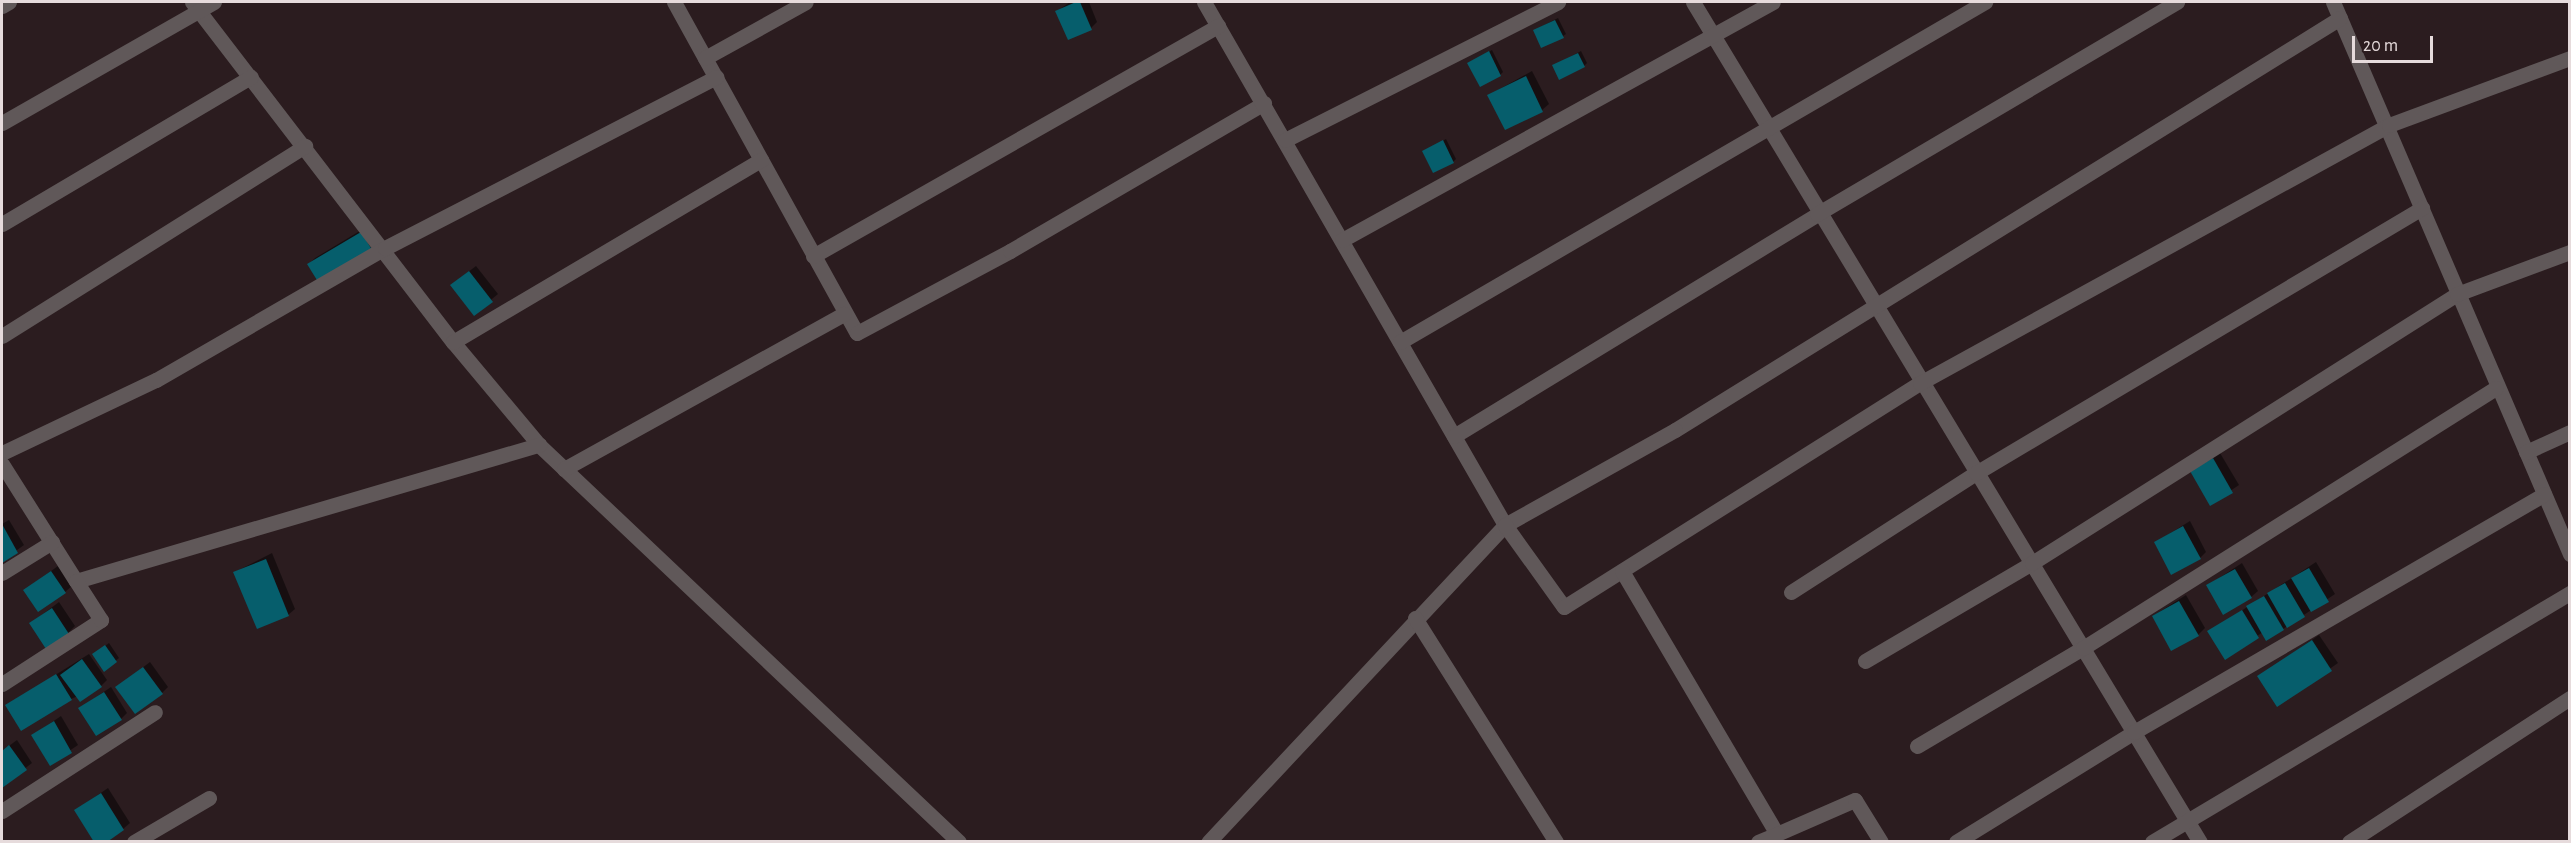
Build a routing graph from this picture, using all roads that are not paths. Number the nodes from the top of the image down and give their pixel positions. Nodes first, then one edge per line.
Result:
1 (9, 2) edge
2 (214, 2) edge
3 (674, 2) edge
4 (806, 2) edge
5 (1204, 2) edge
6 (1558, 2) edge
7 (1693, 2) edge
8 (1773, 2) edge
9 (1985, 2) edge
10 (2178, 2) edge
11 (2333, 2) edge
12 (2, 6) edge
13 (196, 6) edge
14 (2340, 18) junction
15 (1218, 26) junction
16 (1712, 35) junction
17 (705, 58) junction
18 (2570, 58) edge
19 (251, 76) junction
20 (716, 77) junction
21 (1264, 103) junction
22 (2, 123) edge
23 (2389, 125) junction
24 (1768, 131) junction
25 (1285, 140) junction
26 (305, 146) junction
27 (761, 160) junction
28 (2422, 208) junction
29 (1817, 214) junction
30 (2, 224) edge
31 (1342, 240) junction
32 (385, 248) junction
33 (2570, 252) edge
34 (813, 256) junction
35 (2457, 294) junction
36 (1875, 306) junction
37 (844, 314) junction
38 (2, 336) edge
39 (453, 342) junction
40 (1400, 342) junction
41 (1920, 383) junction
42 (2496, 388) junction
43 (2570, 432) edge
44 (1454, 436) junction
45 (539, 446) junction
46 (2526, 452) junction
47 (2, 453) edge
48 (2, 464) edge
49 (564, 469) junction
50 (1976, 473) junction
51 (2544, 494) junction
52 (1504, 525) junction
53 (52, 542) junction
54 (2570, 554) edge
55 (2032, 563) junction
56 (1622, 571) junction
57 (2, 573) edge
58 (76, 581) junction
59 (1791, 592) dead end
60 (2570, 593) edge
61 (1415, 618) junction
62 (2083, 648) junction
63 (1865, 661) dead end
64 (2, 684) edge
65 (2570, 698) edge
66 (155, 712) dead end
67 (2134, 732) junction
68 (1917, 746) dead end
69 (209, 798) dead end
70 (2, 811) edge
71 (2186, 820) junction
72 (1777, 834) junction
73 (134, 842) edge
74 (959, 842) edge
75 (1208, 842) edge
76 (1556, 842) edge
77 (1758, 842) edge
78 (1881, 842) edge
79 (1956, 842) edge
80 (2152, 842) edge
81 (2200, 842) edge
82 (2349, 842) edge

1 - 12 street
2 - 13 street
3 - 17 street
4 - 17 street
5 - 15 street
6 - 25 street
7 - 16 street
8 - 16 street
9 - 24 street
10 - 29 street
11 - 14 street
13 - 19 street
13 - 22 street
14 - 23 street
14 - 36 street
15 - 21 street
15 - 34 street
16 - 24 street
16 - 31 street
17 - 20 street
18 - 23 street
19 - 26 street
19 - 30 street
20 - 27 street
20 - 32 street
21 - 25 street
21 - 37 street
23 - 28 street
23 - 41 street
24 - 29 street
24 - 40 street
25 - 31 street
26 - 32 street
26 - 38 street
27 - 34 street
27 - 39 street
28 - 35 street
28 - 50 street
29 - 36 street
29 - 44 street
31 - 40 street
32 - 39 street
32 - 47 street
33 - 35 street
34 - 37 street
35 - 42 street
35 - 55 street
36 - 41 street
36 - 52 street
37 - 49 street
39 - 45 street
40 - 44 street
41 - 50 street
41 - 56 street
42 - 46 street
42 - 62 street
43 - 46 street
44 - 52 street
45 - 49 street
45 - 58 street
46 - 51 street
48 - 53 street
49 - 74 street
50 - 55 street
50 - 59 street
51 - 54 street
51 - 67 street
52 - 56 street
52 - 61 street
53 - 57 street
53 - 58 street
55 - 62 street
55 - 63 street
56 - 72 street
58 - 64 street
60 - 71 street
61 - 75 street
61 - 76 street
62 - 67 street
62 - 68 street
65 - 82 street
66 - 70 street
67 - 71 street
67 - 79 street
69 - 73 street
71 - 80 street
71 - 81 street
72 - 77 street
72 - 78 street

